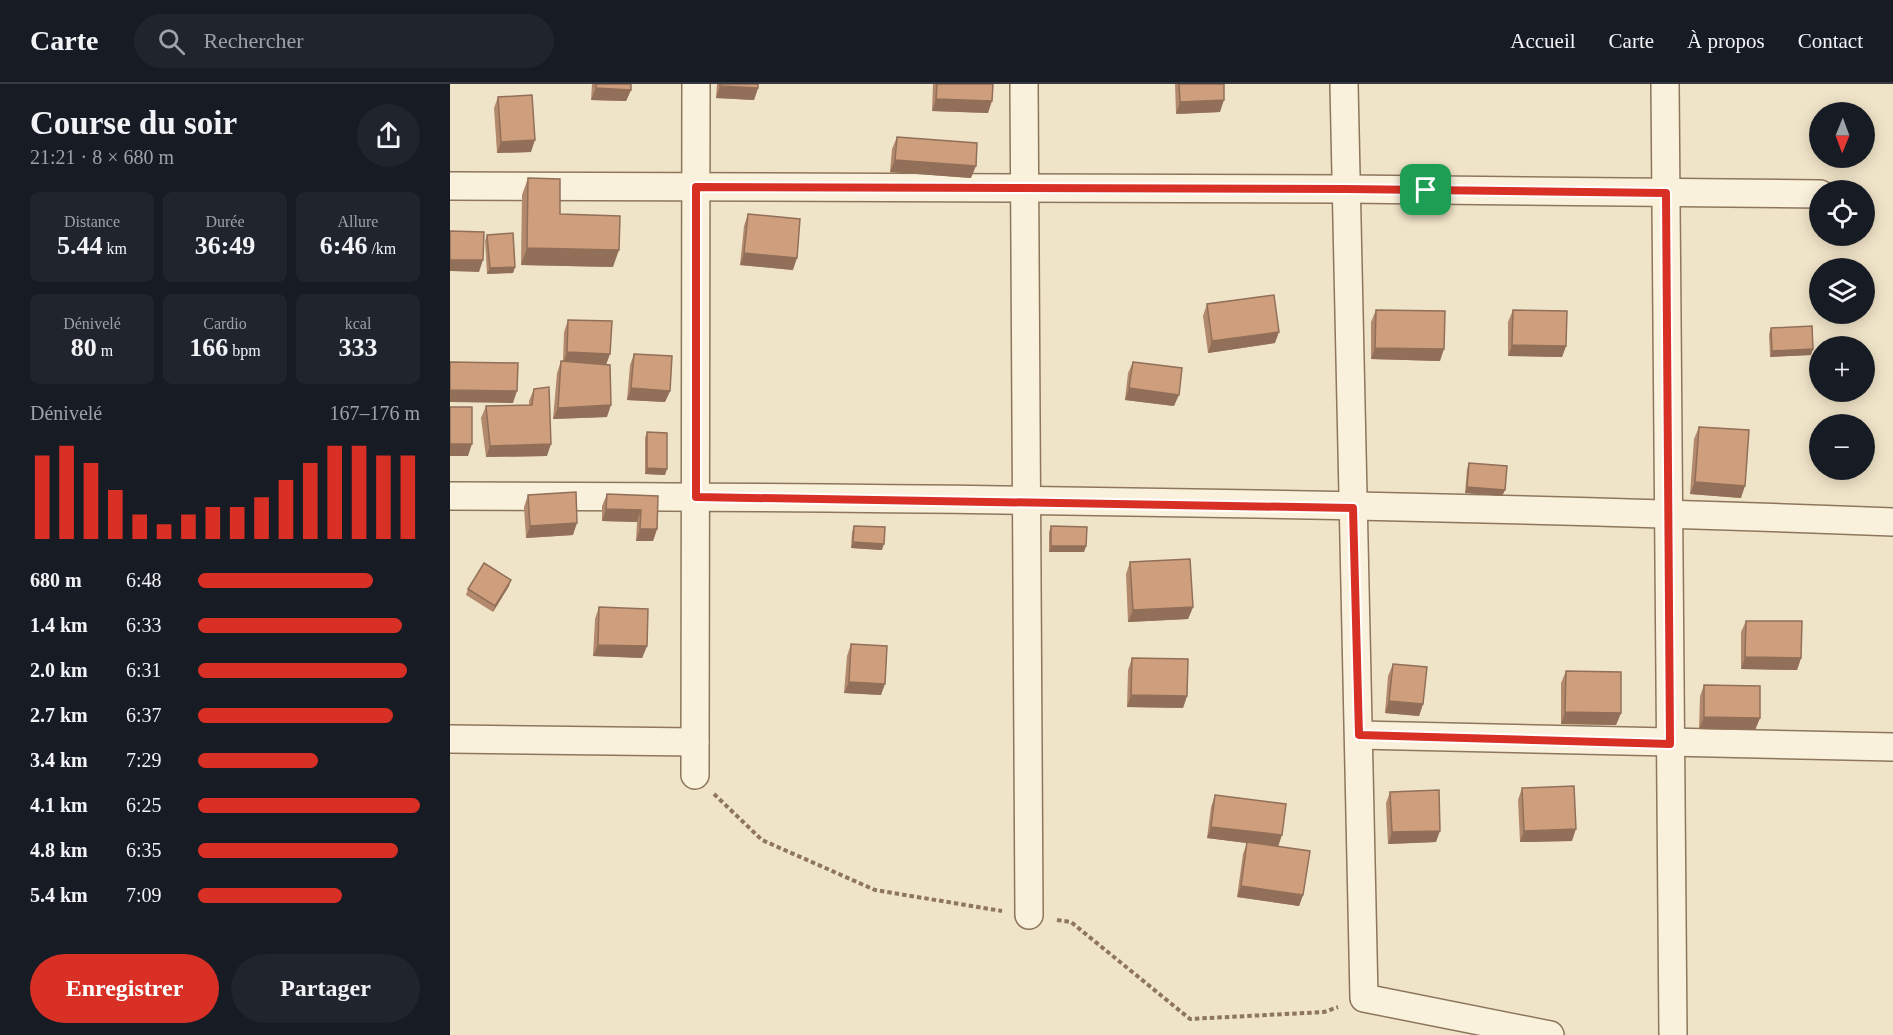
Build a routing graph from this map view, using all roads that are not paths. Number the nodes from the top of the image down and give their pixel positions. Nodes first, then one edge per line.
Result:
1 (696, 84) edge
2 (1024, 84) edge
3 (1344, 84) edge
4 (1665, 84) edge
5 (450, 186) edge
6 (696, 187) junction
7 (1024, 188) junction
8 (1346, 189) junction
9 (1666, 193) junction
10 (1809, 194) edge
11 (450, 496) edge
12 (696, 497) junction
13 (1026, 502) junction
14 (1353, 508) junction
15 (1668, 513) junction
16 (1893, 522) edge
17 (1359, 735) junction
18 (450, 739) edge
19 (695, 742) junction
20 (1670, 744) junction
21 (1893, 747) edge
22 (695, 775) dead end
23 (1029, 915) dead end
24 (1550, 1035) edge
25 (1673, 1035) edge

1 - 6 street
2 - 7 street
3 - 8 street
4 - 9 street
5 - 6 street
6 - 7 street
6 - 12 street
7 - 8 street
7 - 13 street
8 - 9 street
8 - 14 street
9 - 10 street
9 - 15 street
11 - 12 street
12 - 13 street
12 - 19 street
13 - 14 street
13 - 23 street
14 - 15 street
14 - 17 street
15 - 16 street
15 - 20 street
17 - 20 street
17 - 24 street
18 - 19 street
19 - 22 street
20 - 21 street
20 - 25 street

